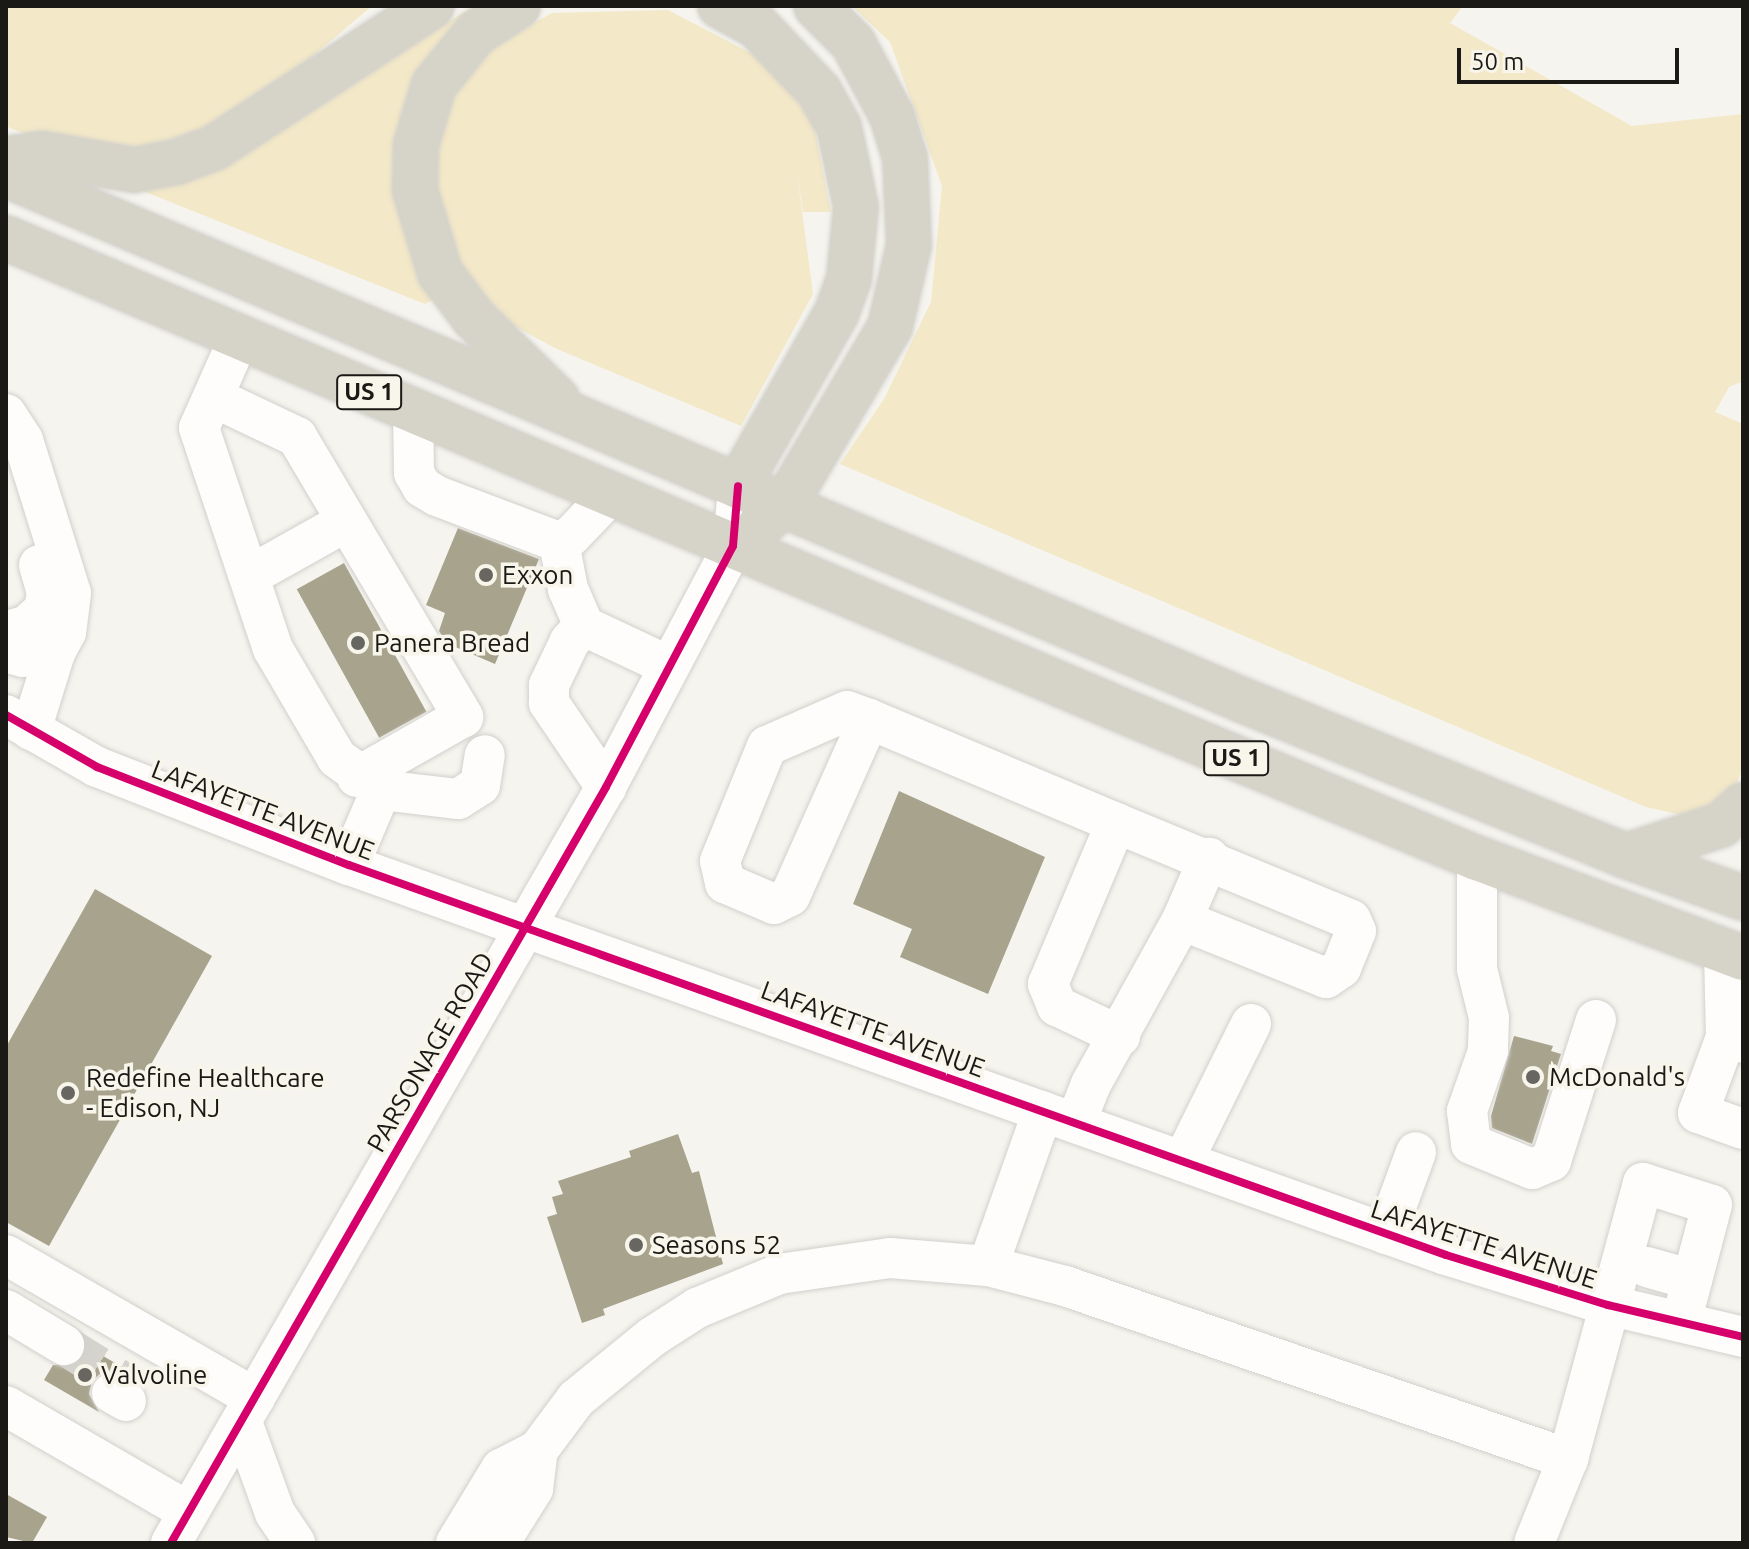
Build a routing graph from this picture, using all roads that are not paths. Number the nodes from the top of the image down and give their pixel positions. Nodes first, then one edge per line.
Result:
1 (432, 6) edge
2 (518, 6) edge
3 (720, 6) edge
4 (816, 6) edge
5 (6, 159) edge
6 (6, 175) edge
7 (6, 238) edge
8 (239, 338) junction
9 (215, 398) junction
10 (413, 410) junction
11 (6, 414) edge
12 (573, 415) junction
13 (6, 453) edge
14 (738, 486) junction
15 (611, 494) junction
16 (784, 506) junction
17 (347, 521) junction
18 (559, 542) junction
19 (733, 546) junction
20 (249, 576) junction
21 (584, 626) junction
22 (6, 631) edge
23 (6, 652) edge
24 (55, 653) junction
25 (669, 666) junction
26 (869, 719) junction
27 (19, 722) edge
28 (485, 755) dead end
29 (369, 784) junction
30 (606, 787) junction
31 (1743, 805) edge
32 (1116, 823) junction
33 (1626, 856) junction
34 (1209, 858) junction
35 (1477, 858) junction
36 (349, 865) junction
37 (1743, 898) edge
38 (1182, 920) junction
39 (526, 927) junction
40 (1733, 954) edge
41 (1596, 1020) dead end
42 (1251, 1024) dead end
43 (1120, 1036) junction
44 (1734, 1040) edge
45 (1060, 1116) junction
46 (1743, 1129) edge
47 (1416, 1152) dead end
48 (1183, 1161) junction
49 (1386, 1234) junction
50 (6, 1255) edge
51 (988, 1266) junction
52 (1647, 1267) dead end
53 (1692, 1280) junction
54 (1608, 1305) junction
55 (6, 1310) edge
56 (1681, 1322) junction
57 (6, 1329) edge
58 (1743, 1337) edge
59 (6, 1406) edge
60 (248, 1410) junction
61 (1568, 1459) junction
62 (180, 1527) edge
63 (467, 1540) edge
64 (295, 1543) edge
65 (1534, 1543) edge

1 - 5 highway
2 - 12 highway
3 - 14 highway
4 - 16 highway
6 - 12 highway, US 1
7 - 8 highway, US 1
8 - 9 street
8 - 10 highway, US 1
9 - 17 street
9 - 20 street
10 - 15 highway, US 1
10 - 18 street
11 - 24 street
12 - 14 highway, US 1
13 - 22 street
14 - 16 highway, US 1
14 - 19 street, PARSONAGE ROAD
15 - 18 street
15 - 19 highway, US 1
16 - 19 highway
16 - 33 highway, US 1
17 - 20 street
17 - 29 street
18 - 21 street
19 - 25 street, PARSONAGE ROAD
19 - 35 highway, US 1
20 - 29 street
21 - 25 street
21 - 30 street
23 - 24 street
24 - 27 street
25 - 30 street, PARSONAGE ROAD
26 - 26 street
26 - 32 street
27 - 36 street, LAFAYETTE AVENUE
28 - 29 street
29 - 36 street
30 - 39 street, PARSONAGE ROAD
31 - 33 highway
32 - 34 street
32 - 43 street
33 - 37 highway, US 1
34 - 38 street
34 - 38 street
35 - 40 highway, US 1
35 - 41 street
36 - 39 street, LAFAYETTE AVENUE
38 - 43 street
39 - 45 street, LAFAYETTE AVENUE
39 - 60 street, PARSONAGE ROAD
40 - 44 street
42 - 48 street
43 - 45 street
44 - 46 street
45 - 48 street, LAFAYETTE AVENUE
45 - 51 street
47 - 49 street
48 - 49 street, LAFAYETTE AVENUE
49 - 54 street, LAFAYETTE AVENUE
50 - 60 street
51 - 61 street
51 - 63 street
52 - 53 street
53 - 54 street
53 - 56 street
54 - 56 street, LAFAYETTE AVENUE
54 - 61 street
55 - 57 street
56 - 58 street, LAFAYETTE AVENUE
59 - 62 street
60 - 62 street, PARSONAGE ROAD
60 - 64 street
61 - 65 street

